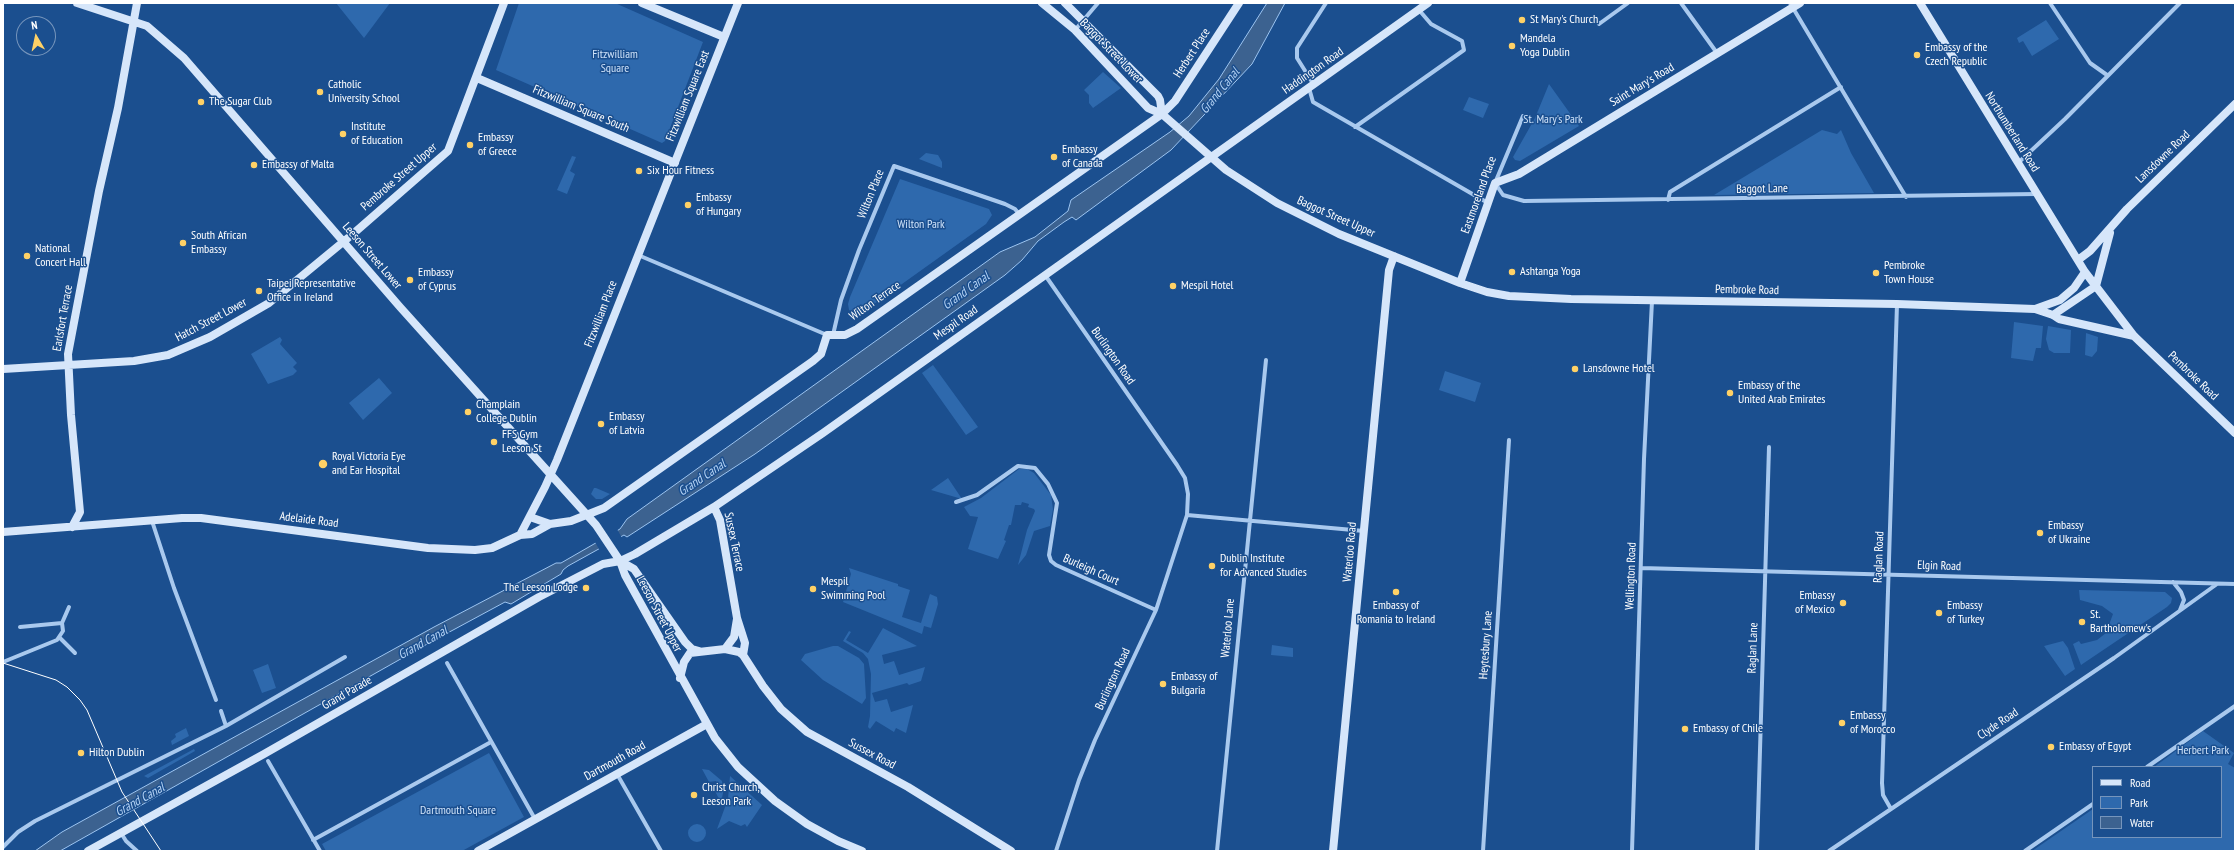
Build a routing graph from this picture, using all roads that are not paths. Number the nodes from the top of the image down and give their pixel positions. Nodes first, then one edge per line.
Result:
1 (77, 3) edge
2 (137, 3) edge
3 (504, 3) edge
4 (642, 3) edge
5 (738, 3) edge
6 (1042, 3) edge
7 (1066, 3) edge
8 (1098, 3) edge
9 (1240, 3) edge
10 (1326, 3) edge
11 (1428, 3) edge
12 (1628, 3) edge
13 (1681, 3) edge
14 (1920, 3) edge
15 (2050, 3) edge
16 (2180, 3) edge
17 (1794, 4) edge
18 (1419, 10) junction
19 (1595, 18) dead end
20 (133, 20) junction
21 (1085, 21) junction
22 (1075, 30) junction
23 (724, 37) junction
24 (1717, 54) junction
25 (2107, 75) junction
26 (477, 78) junction
27 (1311, 87) junction
28 (1841, 87) junction
29 (2235, 104) edge
30 (1162, 114) junction
31 (1523, 116) dead end
32 (1355, 127) junction
33 (1211, 157) junction
34 (675, 163) junction
35 (2017, 163) junction
36 (1495, 183) junction
37 (2037, 194) junction
38 (1906, 196) junction
39 (1668, 200) junction
40 (1488, 203) junction
41 (1019, 214) junction
42 (2111, 230) junction
43 (343, 242) junction
44 (638, 255) junction
45 (1394, 256) junction
46 (2078, 260) junction
47 (2085, 272) junction
48 (1045, 275) junction
49 (1460, 283) junction
50 (2096, 286) junction
51 (1652, 301) junction
52 (1897, 304) junction
53 (2035, 309) junction
54 (2053, 314) junction
55 (830, 335) junction
56 (2134, 336) junction
57 (1266, 360) dead end
58 (68, 364) junction
59 (3, 369) edge
60 (2235, 433) edge
61 (1509, 440) dead end
62 (1769, 447) dead end
63 (550, 474) junction
64 (956, 502) dead end
65 (714, 507) junction
66 (80, 512) junction
67 (1187, 515) junction
68 (530, 517) junction
69 (591, 518) junction
70 (152, 520) junction
71 (1249, 521) junction
72 (550, 524) junction
73 (91, 525) junction
74 (72, 527) junction
75 (1364, 531) junction
76 (3, 532) edge
77 (520, 535) junction
78 (614, 550) joint
79 (620, 561) junction
80 (1641, 568) junction
81 (1765, 572) junction
82 (1889, 574) junction
83 (2173, 582) junction
84 (2217, 583) junction
85 (2235, 584) edge
86 (69, 607) dead end
87 (1156, 610) junction
88 (2179, 612) junction
89 (737, 618) junction
90 (62, 623) junction
91 (20, 627) dead end
92 (60, 638) junction
93 (726, 649) junction
94 (700, 651) junction
95 (75, 653) dead end
96 (744, 655) junction
97 (345, 657) dead end
98 (3, 662) edge
99 (447, 663) dead end
100 (680, 678) junction
101 (216, 700) dead end
102 (2235, 706) edge
103 (221, 711) dead end
104 (707, 724) junction
105 (226, 726) junction
106 (491, 742) junction
107 (268, 761) dead end
108 (2148, 766) edge
109 (617, 774) junction
110 (2092, 805) edge
111 (1891, 809) junction
112 (535, 819) junction
113 (121, 833) junction
114 (313, 840) junction
115 (3, 847) edge
116 (88, 851) edge
117 (137, 851) edge
118 (320, 851) edge
119 (478, 851) edge
120 (661, 851) edge
121 (862, 851) edge
122 (1011, 851) edge
123 (1056, 851) edge
124 (1217, 851) edge
125 (1333, 851) edge
126 (1483, 851) edge
127 (1632, 851) edge
128 (1757, 851) edge
129 (1829, 851) edge
130 (2025, 851) edge

1 - 20 main road, Leeson Street Lower
2 - 20 main road, Earlsfort Terrace
3 - 26 main road, Pembroke Street Upper
4 - 23 main road
5 - 23 main road, Fitzwilliam Square East
6 - 22 main road, Baggot Street Lower
7 - 21 main road, Baggot Street Lower
8 - 21 street
9 - 30 main road, Herbert Place
10 - 27 street
11 - 18 main road, Haddington Road
12 - 19 street
13 - 24 street
14 - 35 main road, Northumberland Road
15 - 25 street
16 - 25 street
17 - 24 main road, Saint Mary's Road
17 - 28 street
18 - 27 main road, Haddington Road
18 - 32 street
20 - 43 main road, Leeson Street Lower
20 - 58 main road, Earlsfort Terrace
21 - 22 street
21 - 30 main road, Baggot Street Lower
22 - 30 main road, Baggot Street Lower
23 - 34 main road, Fitzwilliam Square East
24 - 36 main road, Saint Mary's Road
25 - 35 street
26 - 34 main road, Fitzwilliam Square South
26 - 43 main road, Pembroke Street Upper
27 - 32 street
27 - 33 main road, Haddington Road
28 - 38 street
28 - 39 street
29 - 42 main road, Lansdowne Road
30 - 33 main road, Baggot Street Lower
30 - 41 main road, Wilton Terrace
31 - 36 street, Eastmoreland Place
32 - 40 street
33 - 45 main road, Baggot Street Upper
33 - 48 main road, Mespil Road
34 - 44 main road, Fitzwilliam Place
35 - 37 main road, Northumberland Road
36 - 39 street, Baggot Lane
36 - 40 main road, Eastmoreland Place
37 - 38 street, Baggot Lane
37 - 46 main road, Northumberland Road
38 - 39 street, Baggot Lane
40 - 49 main road, Eastmoreland Place
41 - 55 main road, Wilton Terrace
41 - 55 street, Wilton Place
42 - 46 main road, Lansdowne Road
42 - 50 main road, Lansdowne Road
43 - 58 main road, Hatch Street Lower
43 - 63 main road, Leeson Street Lower
44 - 55 street
44 - 63 main road, Fitzwilliam Place
45 - 49 main road, Baggot Street Upper
45 - 75 main road, Waterloo Road
46 - 47 main road, Northumberland Road
47 - 50 main road, Pembroke Road
47 - 53 main road, Pembroke Road
48 - 65 main road, Mespil Road
48 - 67 street, Burlington Road
49 - 51 main road, Pembroke Road
50 - 54 main road
50 - 56 main road, Pembroke Road
51 - 52 main road, Pembroke Road
51 - 80 street, Wellington Road
52 - 53 main road, Pembroke Road
52 - 82 street, Raglan Road
53 - 54 main road, Pembroke Road
54 - 56 main road, Pembroke Road
55 - 69 main road
56 - 60 main road, Pembroke Road
57 - 71 street, Waterloo Lane
58 - 59 main road, Hatch Street Lower
58 - 66 main road, Earlsfort Terrace
61 - 126 street, Heytesbury Lane
62 - 81 street, Raglan Lane
63 - 68 main road
63 - 69 main road, Leeson Street Lower
64 - 87 street, Burleigh Court
65 - 79 main road, Sussex Terrace
65 - 89 main road, Sussex Terrace
66 - 73 main road
66 - 74 main road
67 - 71 street
67 - 87 street, Burlington Road
68 - 72 main road, Adelaide Road
68 - 77 main road
69 - 72 main road, Adelaide Road
69 - 78 main road, Leeson Street Lower
70 - 73 main road, Adelaide Road
70 - 77 main road, Adelaide Road
70 - 101 street
71 - 75 street
71 - 124 street, Waterloo Lane
72 - 77 main road, Adelaide Road
73 - 74 main road, Adelaide Road
74 - 76 main road, Adelaide Road
75 - 125 main road, Waterloo Road
78 - 79 main road, Leeson Street Upper
79 - 94 main road, Leeson Street Upper
79 - 100 main road, Leeson Street Upper
79 - 113 main road, Grand Parade
80 - 81 street, Elgin Road
80 - 127 street, Wellington Road
81 - 82 street, Elgin Road
81 - 128 street, Raglan Lane
82 - 83 street, Elgin Road
82 - 111 street, Raglan Road
83 - 84 street, Elgin Road
83 - 88 street
84 - 85 street, Elgin Road
84 - 88 street, Clyde Road
86 - 90 street
87 - 123 street, Burlington Road
88 - 111 street, Clyde Road
89 - 93 main road, Sussex Terrace
89 - 96 main road, Sussex Terrace
90 - 91 street
90 - 92 street
92 - 95 street
92 - 98 street
93 - 94 main road, Leeson Street Upper
93 - 96 main road, Leeson Street Upper
94 - 100 main road, Leeson Street Upper
96 - 122 main road, Sussex Road
97 - 105 street
99 - 106 street
100 - 104 main road, Leeson Street Upper
102 - 108 street
103 - 105 street
104 - 109 main road, Dartmouth Road
104 - 121 main road, Leeson Street Upper
105 - 115 street
106 - 112 street
106 - 114 street
107 - 114 street
109 - 112 main road, Dartmouth Road
109 - 120 street
110 - 130 street
111 - 129 street, Clyde Road
112 - 119 main road, Dartmouth Road
113 - 116 main road, Grand Parade
113 - 117 street
114 - 118 street

